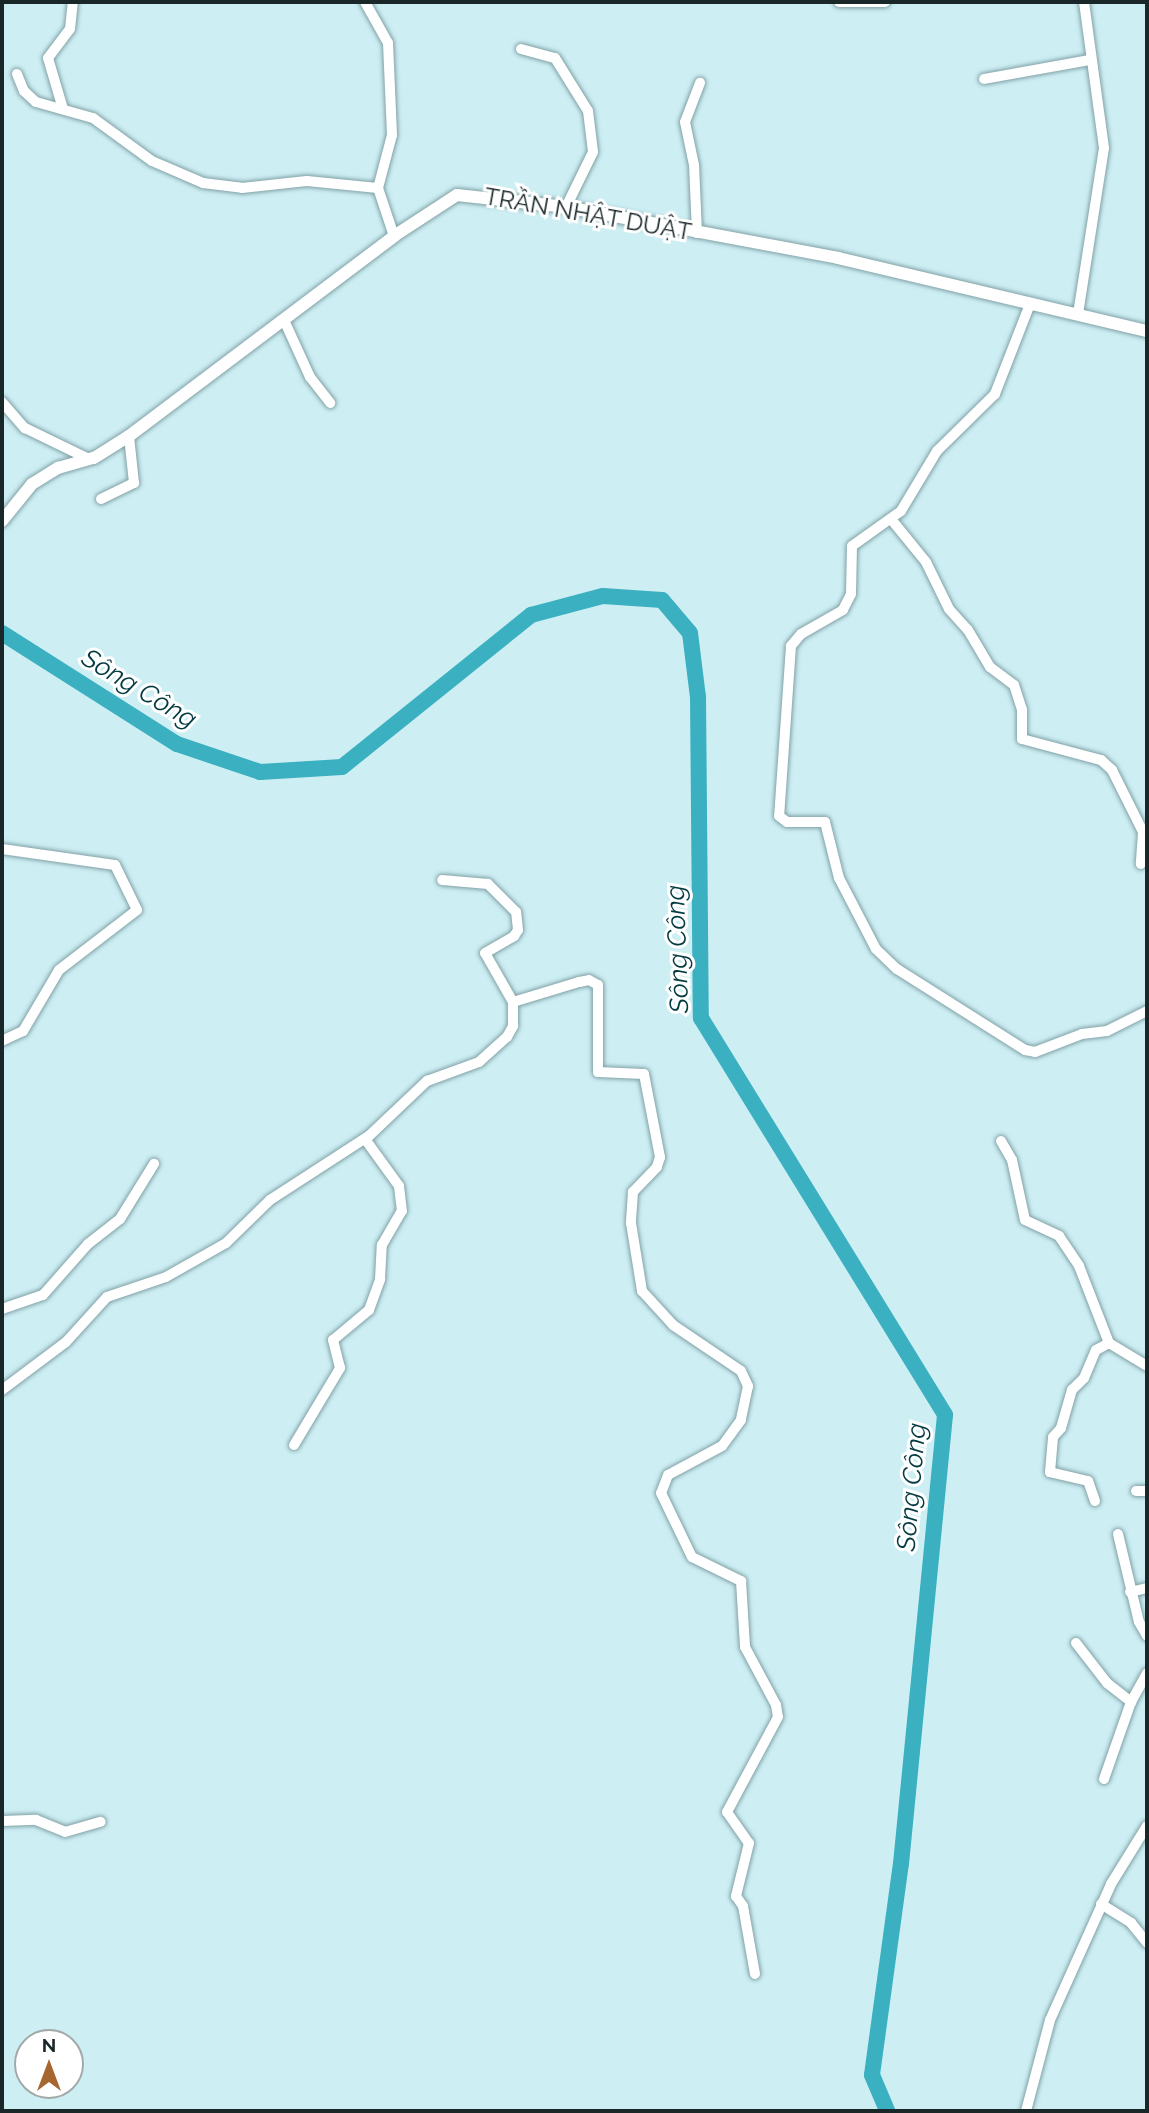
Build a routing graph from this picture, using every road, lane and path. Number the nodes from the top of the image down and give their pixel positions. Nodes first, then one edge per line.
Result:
1 (73, 2) edge
2 (365, 2) edge
3 (839, 2) edge
4 (885, 2) edge
5 (1084, 2) edge
6 (522, 49) dead end
7 (1090, 60) junction
8 (17, 74) dead end
9 (984, 79) dead end
10 (700, 83) dead end
11 (62, 109) junction
12 (378, 188) junction
13 (566, 207) junction
14 (697, 233) junction
15 (394, 236) junction
16 (1030, 304) junction
17 (1078, 314) junction
18 (284, 320) junction
19 (1147, 331) edge
20 (2, 402) edge
21 (330, 403) dead end
22 (129, 436) junction
23 (89, 460) junction
24 (102, 499) dead end
25 (891, 519) junction
26 (2, 521) edge
27 (2, 849) edge
28 (1140, 864) dead end
29 (442, 880) dead end
30 (513, 1002) junction
31 (1147, 1011) edge
32 (2, 1041) edge
33 (365, 1139) junction
34 (1001, 1141) dead end
35 (154, 1164) dead end
36 (2, 1309) edge
37 (1109, 1343) junction
38 (1147, 1366) edge
39 (2, 1390) edge
40 (294, 1445) dead end
41 (1095, 1502) dead end
42 (1118, 1534) dead end
43 (1147, 1588) edge
44 (1130, 1592) junction
45 (1147, 1636) edge
46 (1076, 1643) dead end
47 (1147, 1673) edge
48 (1131, 1702) junction
49 (1104, 1779) dead end
50 (2, 1821) edge
51 (101, 1822) dead end
52 (1147, 1826) edge
53 (1101, 1904) junction
54 (1147, 1943) edge
55 (755, 1974) dead end
56 (1026, 2111) edge

1 - 11 street
2 - 12 street
3 - 4 street
5 - 7 street
6 - 13 street
7 - 9 street
7 - 17 street
8 - 11 street
10 - 14 street
11 - 12 street
12 - 15 street
13 - 14 main road, TRẦN NHẬT DUẬT
13 - 15 main road, TRẦN NHẬT DUẬT
14 - 16 main road, TRẦN NHẬT DUẬT
15 - 18 main road, TRẦN NHẬT DUẬT
16 - 17 main road, TRẦN NHẬT DUẬT
16 - 25 street
17 - 19 main road, TRẦN NHẬT DUẬT
18 - 21 street
18 - 22 main road, TRẦN NHẬT DUẬT
20 - 23 street
22 - 23 main road, TRẦN NHẬT DUẬT
22 - 24 street
23 - 26 main road, TRẦN NHẬT DUẬT
25 - 28 street
25 - 31 street
27 - 32 street
29 - 30 street
30 - 33 street
30 - 55 street
33 - 39 street
33 - 40 street
34 - 37 street
35 - 36 street
37 - 38 street
37 - 41 street
42 - 44 street
43 - 44 street
44 - 45 street
46 - 48 street
47 - 48 street
48 - 49 street
50 - 51 street
52 - 53 street
53 - 54 street
53 - 56 street

